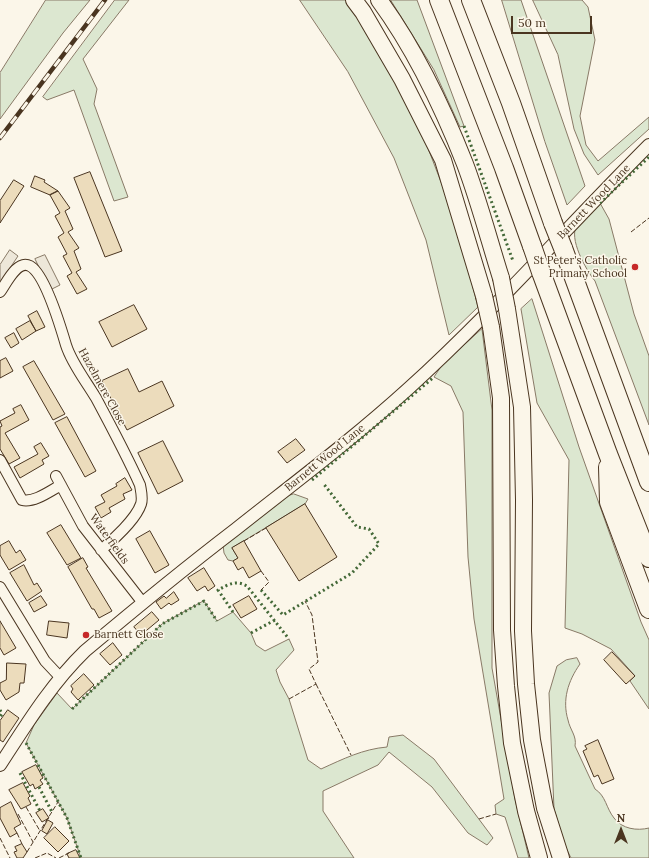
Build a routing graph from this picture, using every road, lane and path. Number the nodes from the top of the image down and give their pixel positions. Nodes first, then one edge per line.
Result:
1 (354, 0) edge
2 (379, 0) edge
3 (439, 0) edge
4 (471, 0) edge
5 (649, 145) edge
6 (0, 292) edge
7 (608, 454) junction
8 (0, 460) edge
9 (56, 476) dead end
10 (649, 482) edge
11 (61, 485) junction
12 (101, 550) junction
13 (649, 558) edge
14 (0, 587) edge
15 (143, 603) junction
16 (649, 609) edge
17 (60, 677) junction
18 (0, 765) edge
19 (540, 858) edge
20 (561, 858) edge

1 - 19 highway, bridge
2 - 20 highway, bridge
3 - 7 highway, bridge
4 - 10 highway, bridge
5 - 15 street, Barnett Wood Lane
6 - 12 street, Hazelmere Close
7 - 13 highway
7 - 16 highway
8 - 11 street
9 - 11 street, Waterfields
11 - 12 street, Waterfields
12 - 15 street, Waterfields
14 - 17 street
15 - 17 street, Barnett Wood Lane
17 - 18 street, Barnett Wood Lane

